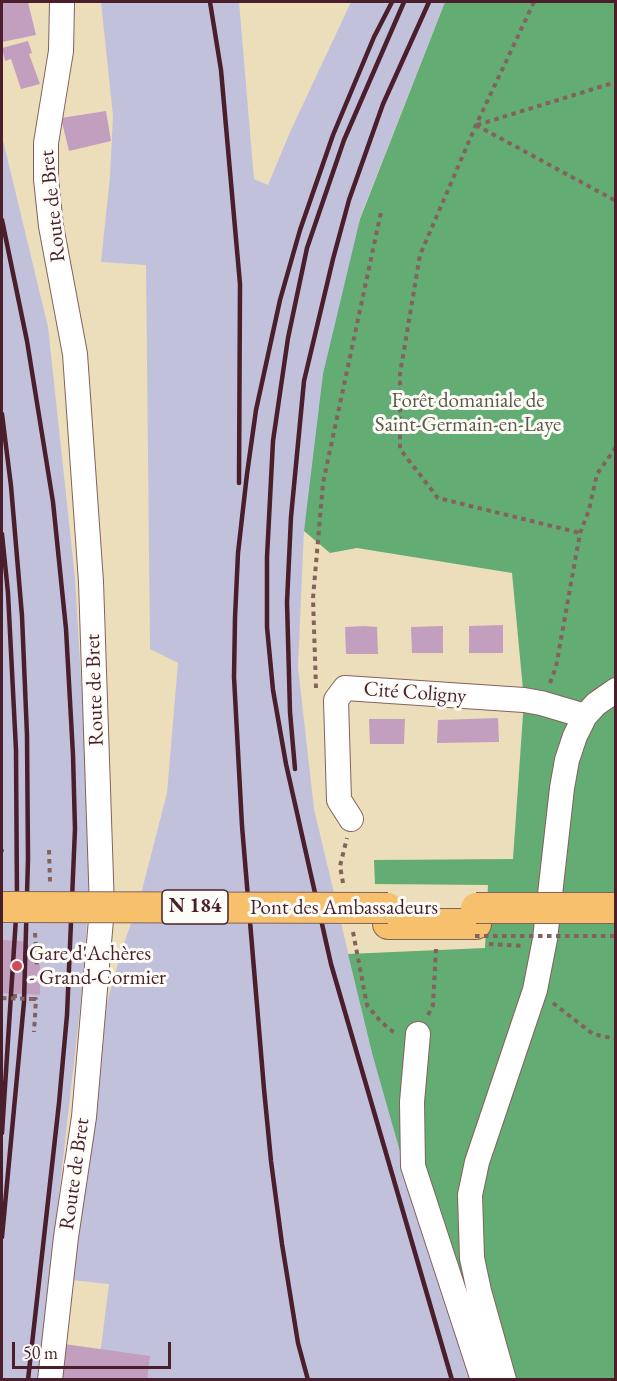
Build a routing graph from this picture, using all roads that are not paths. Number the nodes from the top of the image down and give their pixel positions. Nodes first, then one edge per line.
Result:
1 (62, 2) edge
2 (615, 690) edge
3 (585, 716) junction
4 (351, 819) road end
5 (2, 906) edge
6 (615, 909) edge
7 (388, 916) junction
8 (2, 923) edge
9 (615, 924) edge
10 (476, 928) junction
11 (418, 1034) road end
12 (50, 1380) edge
13 (483, 1380) edge
14 (504, 1380) edge

1 - 12 street, Route de Bret
2 - 3 street
3 - 4 street, Cité Coligny
3 - 14 street
5 - 7 main road, Pont des Ambassadeurs / N 184, bridge
6 - 10 main road, Pont des Ambassadeurs / N 184, bridge
7 - 8 main road, Pont des Ambassadeurs / N 184
7 - 10 main road, Pont des Ambassadeurs / N 184
7 - 10 main road, Pont des Ambassadeurs / N 184
9 - 10 main road, Pont des Ambassadeurs / N 184
11 - 13 street

